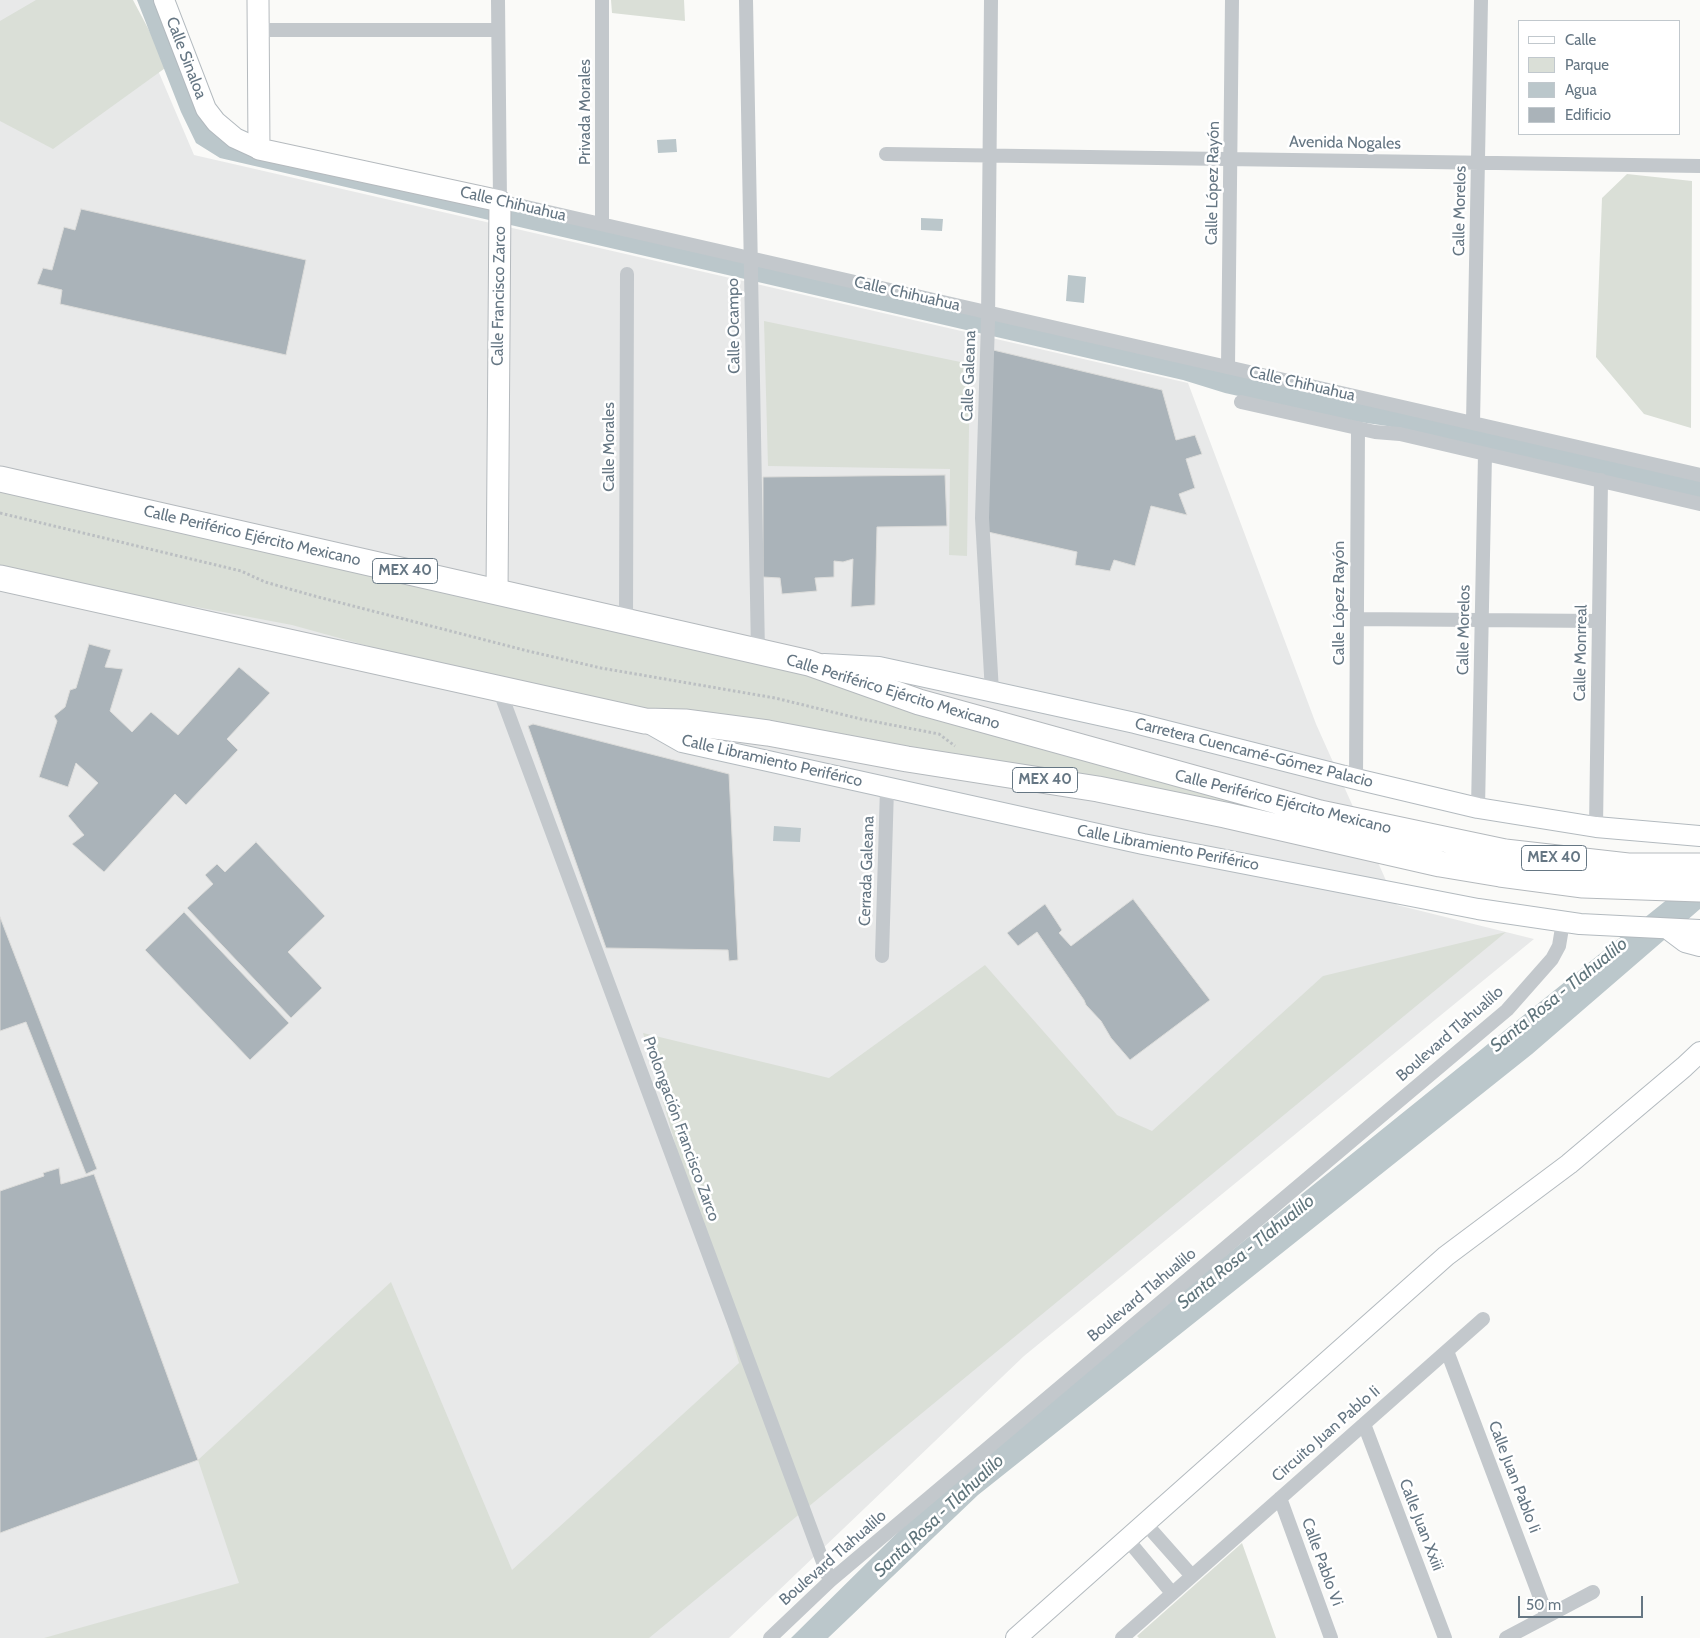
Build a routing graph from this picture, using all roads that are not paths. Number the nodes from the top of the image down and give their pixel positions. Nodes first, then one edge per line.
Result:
1 (164, 0) edge
2 (258, 0) edge
3 (498, 0) edge
4 (602, 0) edge
5 (746, 0) edge
6 (991, 0) edge
7 (1232, 0) edge
8 (1481, 0) edge
9 (258, 30) junction
10 (498, 30) junction
11 (259, 149) junction
12 (886, 154) dead end
13 (990, 156) junction
14 (1231, 159) junction
15 (1479, 163) junction
16 (1700, 166) edge
17 (500, 206) junction
18 (602, 224) junction
19 (750, 263) junction
20 (627, 274) dead end
21 (988, 317) junction
22 (1228, 367) junction
23 (1242, 402) dead end
24 (1473, 423) junction
25 (1358, 428) junction
26 (1485, 454) junction
27 (1700, 474) edge
28 (0, 479) edge
29 (1601, 480) junction
30 (1700, 504) edge
31 (0, 578) edge
32 (497, 592) junction
33 (1357, 619) junction
34 (626, 620) junction
35 (1482, 620) junction
36 (1599, 621) junction
37 (758, 652) junction
38 (810, 663) junction
39 (499, 690) junction
40 (992, 692) junction
41 (645, 722) junction
42 (1356, 779) junction
43 (887, 788) junction
44 (1478, 808) junction
45 (1596, 826) junction
46 (1698, 832) edge
47 (1700, 866) edge
48 (1700, 889) edge
49 (1571, 923) junction
50 (1664, 930) junction
51 (1700, 930) edge
52 (1700, 946) edge
53 (882, 956) dead end
54 (1700, 1052) edge
55 (1692, 1068) edge
56 (1483, 1319) dead end
57 (1447, 1351) junction
58 (1364, 1424) junction
59 (1280, 1498) junction
60 (1145, 1523) junction
61 (1127, 1539) junction
62 (1192, 1576) junction
63 (830, 1581) junction
64 (1593, 1592) dead end
65 (1172, 1593) junction
66 (1547, 1616) junction
67 (1125, 1637) edge
68 (770, 1638) edge
69 (1016, 1638) edge
70 (1331, 1638) edge
71 (1444, 1638) edge
72 (1506, 1638) edge

1 - 11 main road, Calle Sinaloa
2 - 9 main road
3 - 10 street, Calle Francisco Zarco
4 - 18 street, Privada Morales
5 - 19 street, Calle Ocampo
6 - 13 street, Calle Galeana
7 - 14 street, Calle López Rayón
8 - 15 street, Calle Morelos
9 - 10 street
9 - 11 main road
10 - 17 street, Calle Francisco Zarco
11 - 17 main road, Calle Chihuahua
12 - 13 street, Avenida Nogales
13 - 14 street, Avenida Nogales
13 - 21 street, Calle Galeana
14 - 15 street, Avenida Nogales
14 - 22 street, Calle López Rayón
15 - 16 street, Avenida Nogales
15 - 24 street, Calle Morelos
17 - 18 street, Calle Chihuahua
17 - 32 main road, Calle Francisco Zarco
18 - 19 street, Calle Chihuahua
19 - 21 street, Calle Chihuahua
19 - 37 street, Calle Ocampo
20 - 34 street, Calle Morales
21 - 22 street, Calle Chihuahua
21 - 40 street, Calle Galeana
22 - 24 street, Calle Chihuahua
23 - 25 street
24 - 27 street, Calle Chihuahua
25 - 26 street
25 - 33 street, Calle López Rayón
26 - 29 street
26 - 35 street, Calle Morelos
28 - 32 highway, Calle Periférico Ejército Mexicano / MEX 40
29 - 30 street
29 - 36 street, Calle Monrreal
31 - 39 highway, Calle Periférico Ejército Mexicano / MEX 40
32 - 34 highway, Calle Periférico Ejército Mexicano / MEX 40
33 - 35 street
33 - 42 street, Calle López Rayón
34 - 37 highway, Calle Periférico Ejército Mexicano / MEX 40
35 - 36 street
35 - 44 street, Calle Morelos
36 - 45 street, Calle Monrreal
37 - 38 highway, Calle Periférico Ejército Mexicano / MEX 40
38 - 40 main road, Carretera Cuencamé-Gómez Palacio / MEX 40
38 - 47 highway, Calle Periférico Ejército Mexicano / MEX 40
39 - 41 highway, Calle Periférico Ejército Mexicano / MEX 40
39 - 63 street, Prolongación Francisco Zarco
40 - 42 main road, Carretera Cuencamé-Gómez Palacio / MEX 40
41 - 43 main road, Calle Libramiento Periférico
41 - 48 highway, Calle Periférico Ejército Mexicano / MEX 40
42 - 44 main road, Carretera Cuencamé-Gómez Palacio / MEX 40
43 - 49 main road, Calle Libramiento Periférico
43 - 53 street, Cerrada Galeana
44 - 45 main road, Carretera Cuencamé-Gómez Palacio / MEX 40
45 - 46 main road, Carretera Cuencamé-Gómez Palacio / MEX 40
49 - 50 main road, Calle Libramiento Periférico
49 - 63 street, Boulevard Tlahualilo
50 - 51 main road, Calle Libramiento Periférico
50 - 52 main road
54 - 55 main road
55 - 60 main road
56 - 57 street, Circuito Juan Pablo Ii
57 - 58 street, Circuito Juan Pablo Ii
57 - 66 street, Calle Juan Pablo Ii
58 - 59 street, Circuito Juan Pablo Ii
58 - 71 street, Calle Juan Xxiii
59 - 62 street, Circuito Juan Pablo Ii
59 - 70 street, Calle Pablo Vi
60 - 61 main road
60 - 62 street
61 - 65 street
61 - 69 main road
62 - 65 street, Circuito Juan Pablo Ii
63 - 68 street, Boulevard Tlahualilo
64 - 66 street
65 - 67 street, Circuito Juan Pablo Ii
66 - 72 street

